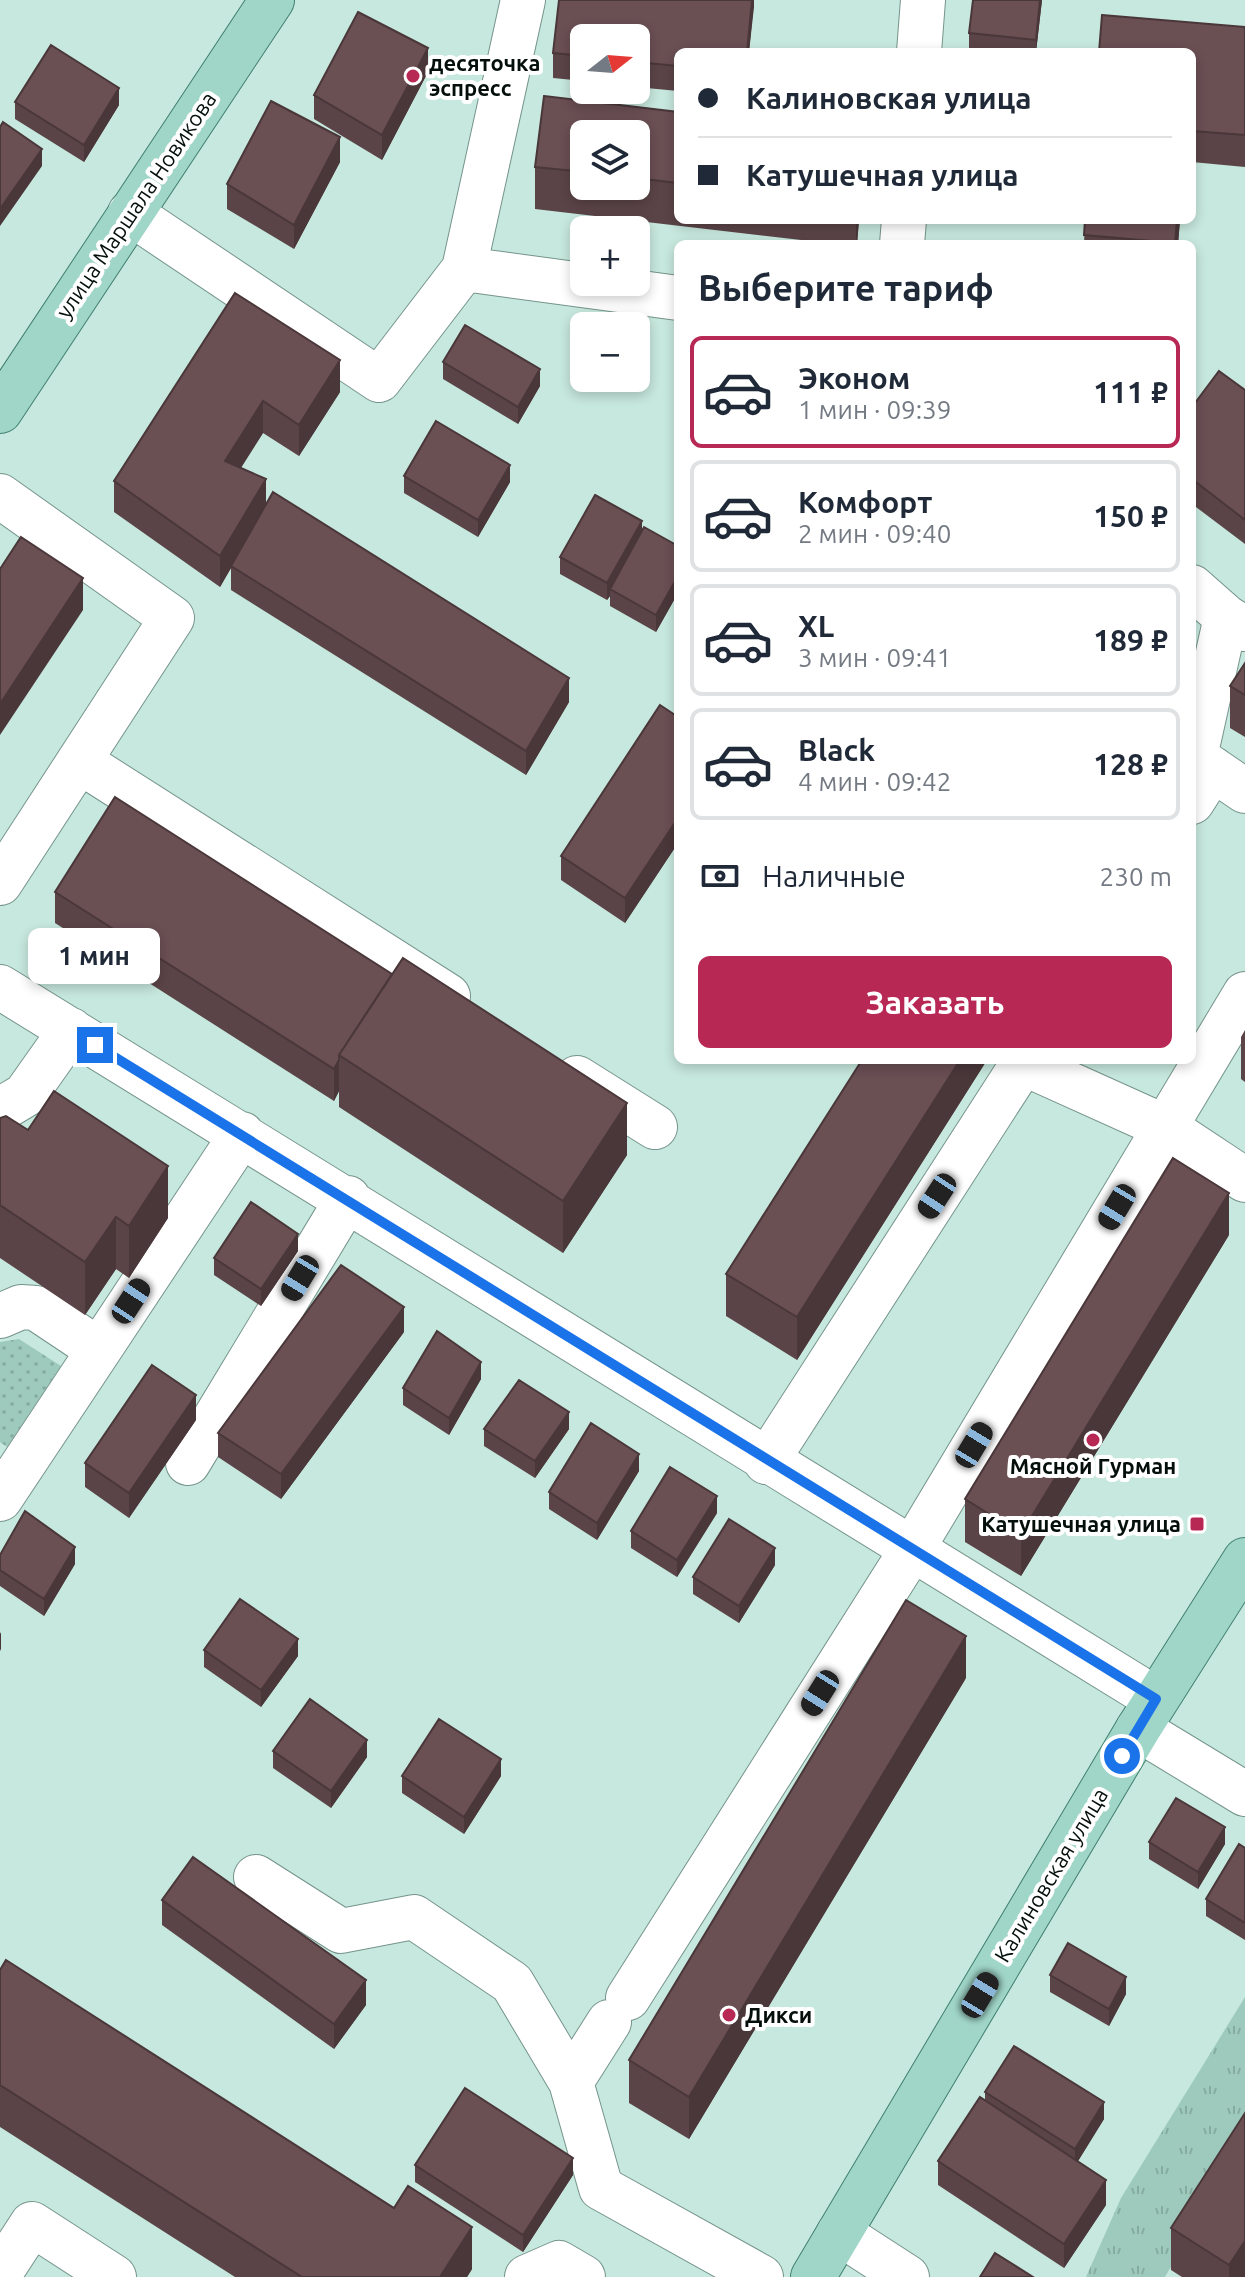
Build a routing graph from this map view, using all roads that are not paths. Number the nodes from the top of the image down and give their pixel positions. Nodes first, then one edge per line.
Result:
1 (272, 0) edge
2 (523, 0) edge
3 (923, 0) edge
4 (919, 48) edge
5 (130, 213) junction
6 (464, 269) junction
7 (674, 297) edge
8 (0, 411) edge
9 (0, 496) edge
10 (1196, 590) edge
11 (1236, 623) edge
12 (79, 761) junction
13 (1207, 775) edge
14 (0, 883) edge
15 (0, 987) edge
16 (1245, 994) edge
17 (480, 1017) edge
18 (71, 1030) junction
19 (547, 1059) edge
20 (1023, 1064) edge
21 (1028, 1064) edge
22 (0, 1110) edge
23 (655, 1127) dead end
24 (1165, 1127) junction
25 (242, 1134) junction
26 (1245, 1180) edge
27 (348, 1198) junction
28 (0, 1316) edge
29 (99, 1350) junction
30 (766, 1462) junction
31 (188, 1463) dead end
32 (0, 1499) edge
33 (911, 1551) junction
34 (1245, 1560) edge
35 (1147, 1714) junction
36 (1245, 1794) edge
37 (256, 1877) dead end
38 (571, 2082) junction
39 (839, 2233) junction
40 (0, 2273) edge
41 (749, 2274) edge
42 (114, 2277) edge
43 (527, 2277) edge
44 (583, 2277) edge
45 (813, 2277) edge
46 (907, 2277) edge

1 - 5 main road, улица Маршала Новикова
2 - 6 street
3 - 4 street
5 - 6 street
5 - 8 main road, улица Маршала Новикова
6 - 7 street
9 - 12 street
10 - 11 street
11 - 13 street
12 - 14 street
12 - 17 street
15 - 18 street
16 - 24 street
18 - 22 street
18 - 25 street
19 - 23 street
20 - 30 street
21 - 24 street
24 - 26 street
24 - 33 street
25 - 27 street
25 - 29 street
27 - 30 street
27 - 31 street
28 - 29 street
29 - 32 street
30 - 33 street
33 - 35 street
33 - 38 street
34 - 35 main road, Калиновская улица
35 - 36 street
35 - 39 main road, Калиновская улица
37 - 38 street
38 - 41 street
39 - 45 main road, Калиновская улица
39 - 46 street
40 - 42 street
43 - 44 street

